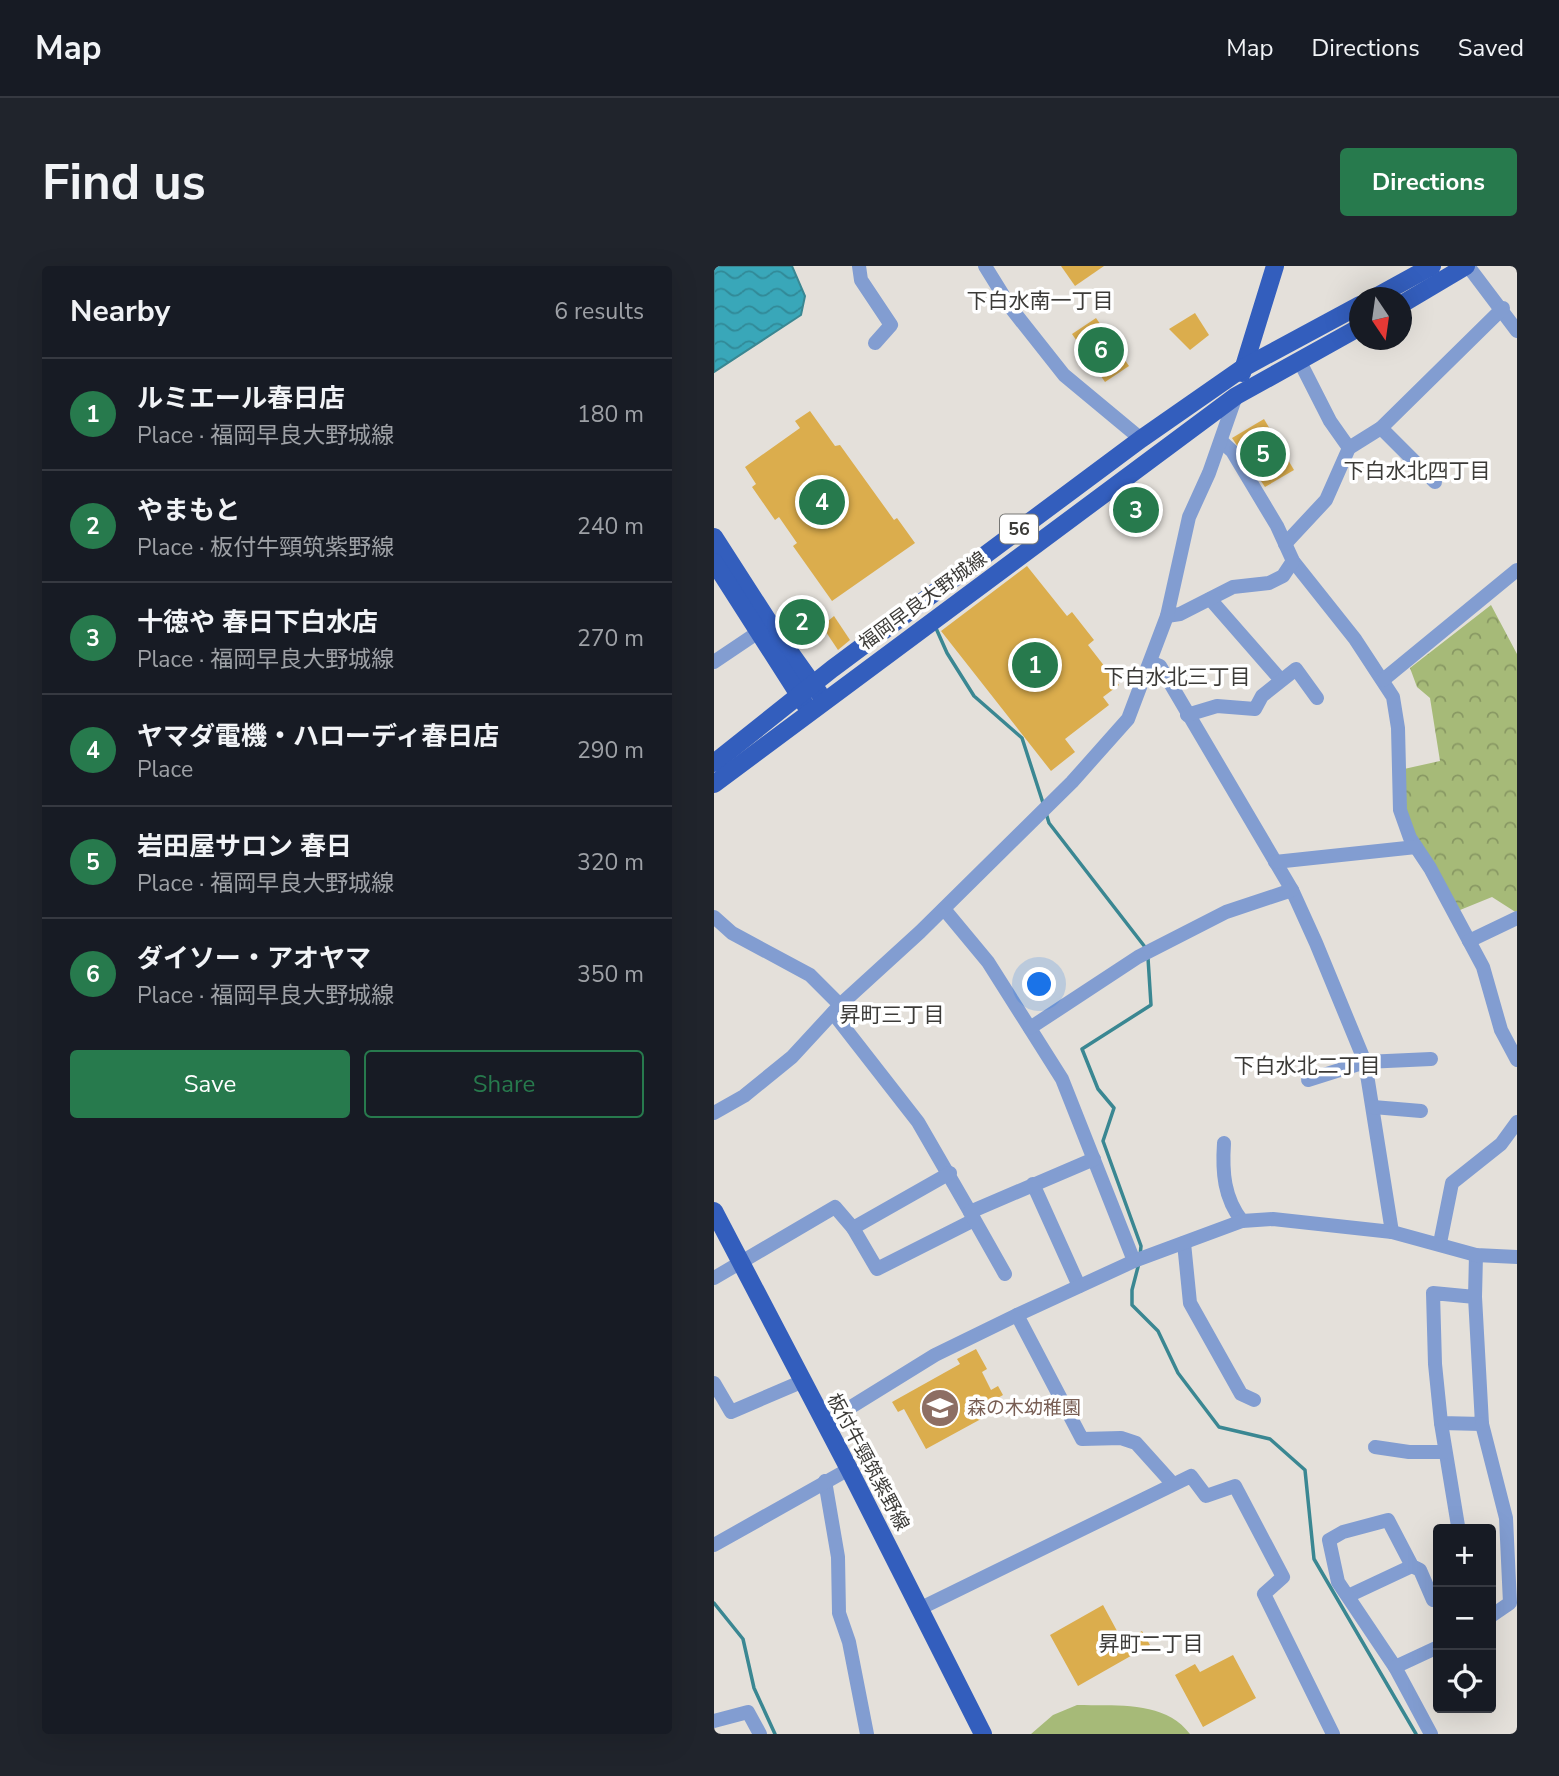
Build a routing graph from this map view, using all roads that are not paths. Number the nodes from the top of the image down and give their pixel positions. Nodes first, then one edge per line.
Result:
1 (859, 266) edge
2 (985, 266) edge
3 (1275, 266) edge
4 (1432, 266) edge
5 (1467, 266) edge
6 (1394, 287) edge
7 (1412, 298) edge
8 (1503, 308) junction
9 (1349, 311) edge
10 (1517, 331) edge
11 (1349, 333) edge
12 (875, 343) dead end
13 (1299, 360) junction
14 (1243, 368) junction
15 (1236, 396) junction
16 (1381, 428) junction
17 (1140, 439) junction
18 (1221, 441) junction
19 (1349, 448) junction
20 (1435, 482) dead end
21 (714, 537) edge
22 (1285, 544) junction
23 (1293, 561) junction
24 (714, 562) edge
25 (1517, 570) edge
26 (1210, 599) junction
27 (1167, 616) junction
28 (757, 633) junction
29 (714, 662) edge
30 (1150, 662) junction
31 (1280, 679) junction
32 (1383, 680) junction
33 (807, 698) junction
34 (1317, 698) dead end
35 (1187, 715) junction
36 (714, 763) edge
37 (714, 784) edge
38 (1416, 847) junction
39 (1275, 862) junction
40 (1292, 890) junction
41 (944, 909) junction
42 (714, 917) edge
43 (1517, 918) edge
44 (1469, 941) junction
45 (836, 1009) junction
46 (1517, 1026) edge
47 (1030, 1028) junction
48 (1501, 1030) junction
49 (1431, 1059) dead end
50 (1517, 1060) edge
51 (1364, 1062) junction
52 (1308, 1080) dead end
53 (1373, 1107) junction
54 (1421, 1111) dead end
55 (714, 1112) edge
56 (1517, 1122) edge
57 (1224, 1143) dead end
58 (1094, 1159) junction
59 (950, 1173) junction
60 (1033, 1184) junction
61 (714, 1211) edge
62 (972, 1216) junction
63 (1242, 1221) junction
64 (853, 1228) junction
65 (1392, 1232) junction
66 (1184, 1243) junction
67 (1440, 1243) junction
68 (1476, 1255) junction
69 (1517, 1257) edge
70 (1134, 1261) junction
71 (740, 1263) junction
72 (1005, 1275) dead end
73 (714, 1278) edge
74 (1079, 1286) junction
75 (1475, 1297) junction
76 (1017, 1315) junction
77 (801, 1382) junction
78 (714, 1383) edge
79 (1254, 1400) dead end
80 (825, 1423) junction
81 (1441, 1423) junction
82 (1482, 1424) junction
83 (1375, 1447) dead end
84 (1444, 1452) junction
85 (849, 1469) junction
86 (825, 1481) junction
87 (1172, 1483) junction
88 (1458, 1524) edge
89 (714, 1545) edge
90 (1412, 1566) junction
91 (1348, 1596) junction
92 (1433, 1600) dead end
93 (921, 1608) junction
94 (1496, 1613) edge
95 (1433, 1649) edge
96 (1395, 1667) junction
97 (714, 1721) edge
98 (760, 1734) edge
99 (867, 1734) edge
100 (983, 1734) edge
101 (1333, 1734) edge
102 (1431, 1734) edge

1 - 12 street
2 - 17 street
3 - 14 main road
4 - 6 main road
5 - 7 main road
5 - 8 street
8 - 10 street
8 - 16 street
9 - 14 main road, 福岡早良大野城線
11 - 13 main road, 福岡早良大野城線
13 - 15 main road, 福岡早良大野城線
13 - 19 street
14 - 15 main road
14 - 17 main road, 福岡早良大野城線 / 56
15 - 18 street
15 - 33 main road, 福岡早良大野城線 / 56
16 - 19 street
16 - 20 street
17 - 33 main road, 福岡早良大野城線 / 56
18 - 22 street
18 - 27 street
19 - 22 street
21 - 33 main road
22 - 23 street
23 - 26 street
23 - 32 street
24 - 28 main road
25 - 32 street
26 - 27 street
26 - 31 street
27 - 30 street
28 - 29 street
28 - 33 main road
30 - 35 street
30 - 41 street
31 - 34 street
31 - 35 street
32 - 38 street
33 - 36 main road, 福岡早良大野城線 / 56
33 - 37 main road, 福岡早良大野城線 / 56
35 - 39 street
38 - 39 street
38 - 44 street
39 - 40 street
40 - 47 street
40 - 51 street
41 - 45 street
41 - 47 street
42 - 45 street
43 - 44 street
44 - 48 street
45 - 55 street
45 - 59 street
46 - 48 street
47 - 58 street
48 - 50 street
49 - 51 street
51 - 52 street
51 - 53 street
53 - 54 street
53 - 65 street
56 - 67 street
57 - 63 street
58 - 60 street
58 - 70 street
59 - 62 street
59 - 64 street
60 - 62 street
60 - 74 street
61 - 71 main road, 板付牛頸筑紫野線
62 - 64 street
62 - 72 street
63 - 65 street
63 - 66 street
64 - 71 street
65 - 67 street
66 - 70 street
66 - 79 street
67 - 68 street
68 - 69 street
68 - 75 street
70 - 74 street
71 - 73 street
71 - 77 main road, 板付牛頸筑紫野線
74 - 76 street
75 - 81 street
75 - 82 street
76 - 80 street
76 - 87 street
77 - 78 street
77 - 80 main road, 板付牛頸筑紫野線
80 - 85 main road, 板付牛頸筑紫野線
81 - 82 street
81 - 84 street
82 - 94 street
83 - 84 street
84 - 88 street
85 - 86 street
85 - 93 main road, 板付牛頸筑紫野線
86 - 89 street
86 - 99 street
87 - 93 street
87 - 101 street
90 - 91 street
90 - 91 street
90 - 92 street
91 - 96 street
93 - 100 main road, 板付牛頸筑紫野線
95 - 96 street
96 - 102 street
97 - 98 street

